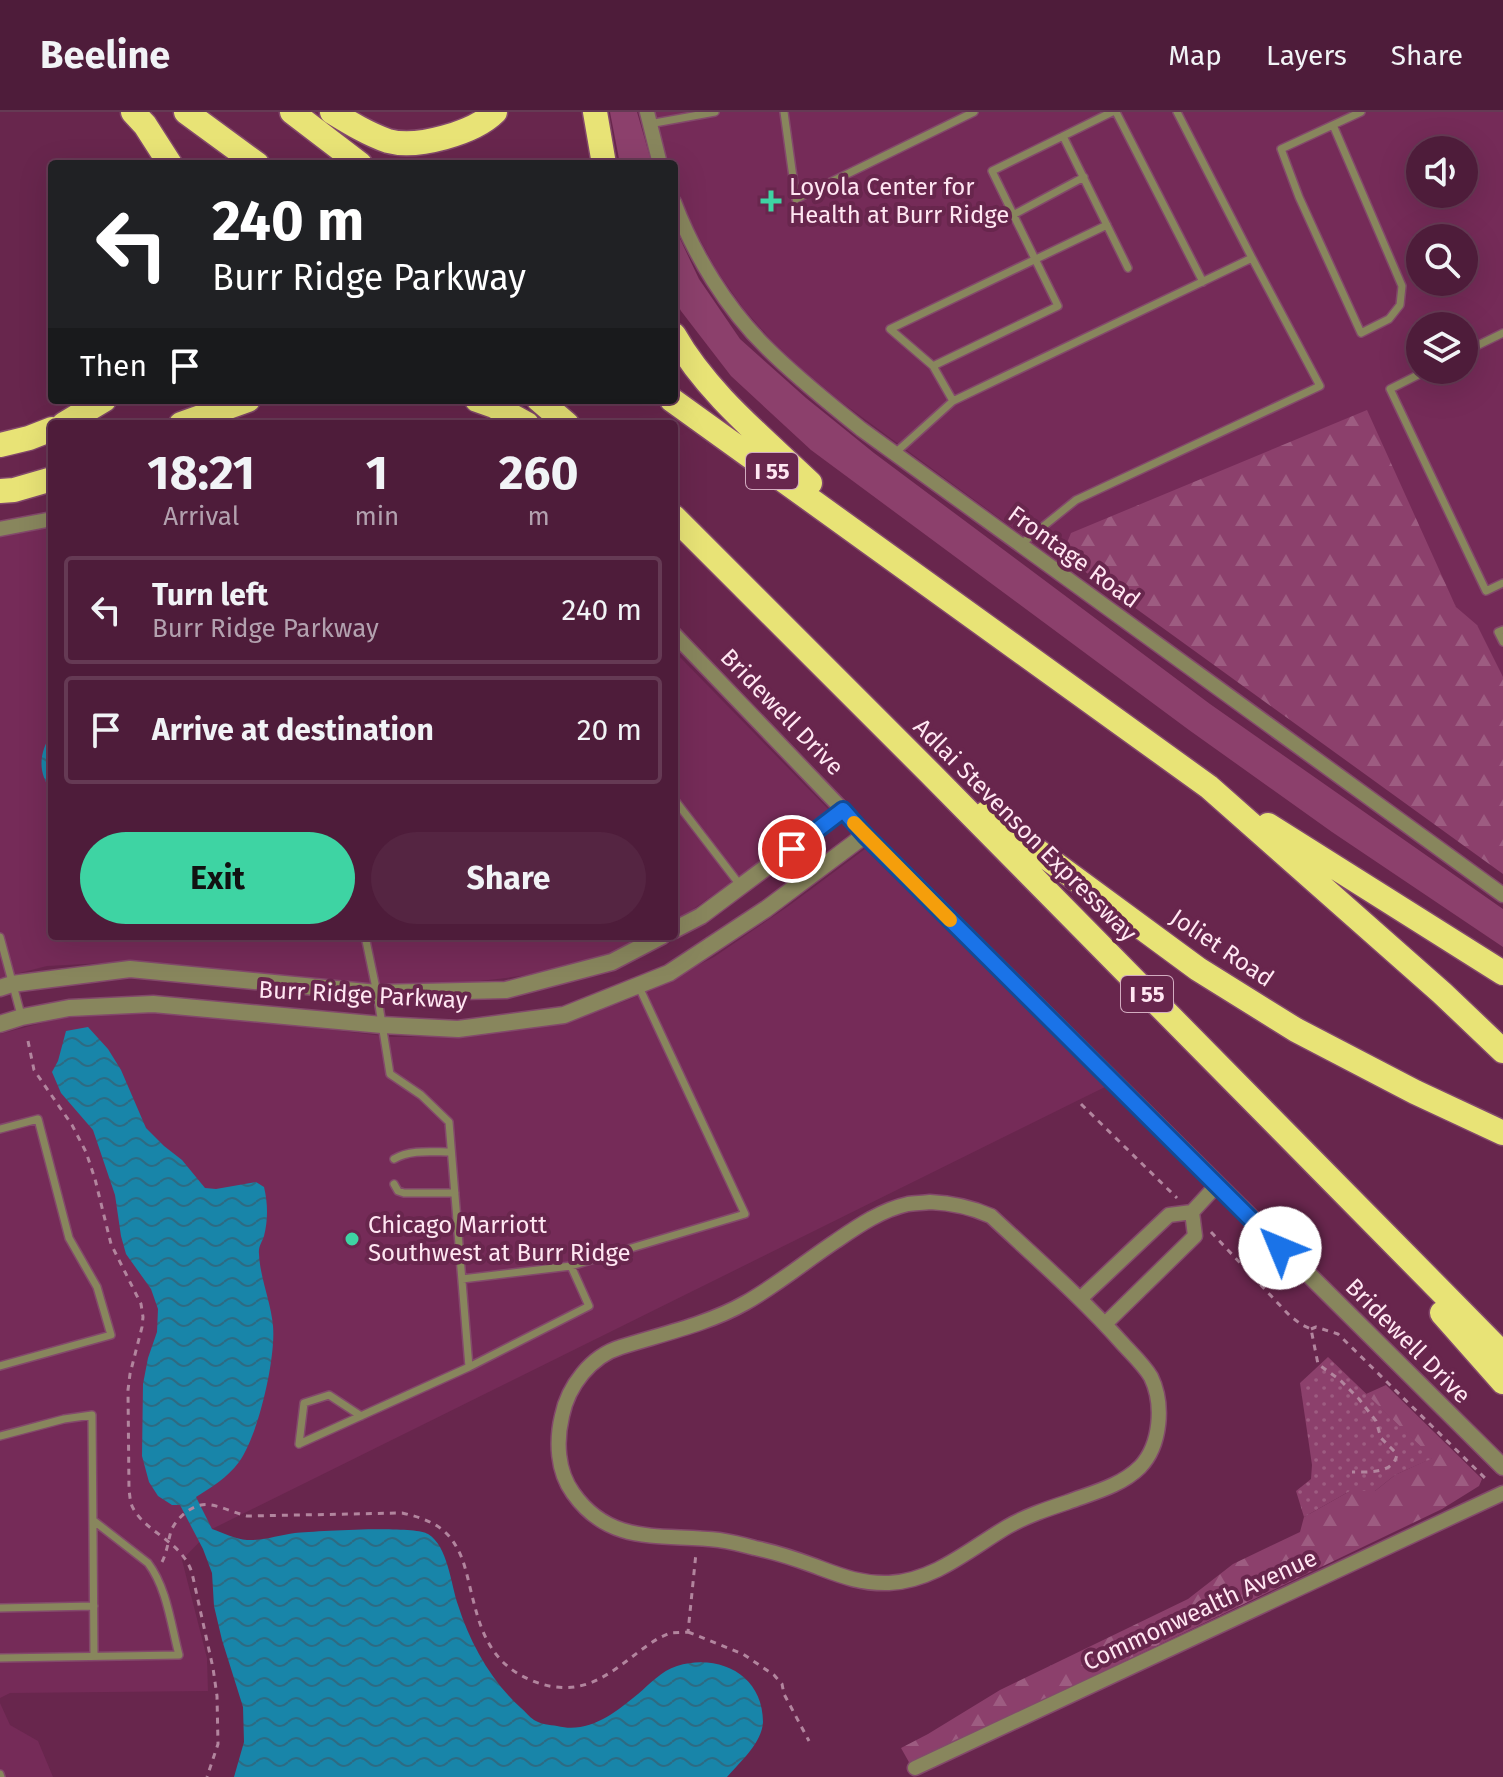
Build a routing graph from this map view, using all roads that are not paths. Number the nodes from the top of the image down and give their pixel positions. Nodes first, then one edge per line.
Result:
1 (133, 112) edge
2 (186, 112) edge
3 (292, 112) edge
4 (332, 112) edge
5 (495, 112) edge
6 (595, 112) edge
7 (715, 112) edge
8 (784, 112) edge
9 (974, 112) edge
10 (1114, 112) edge
11 (1177, 112) edge
12 (1361, 112) edge
13 (648, 118) edge
14 (1333, 125) junction
15 (1063, 136) junction
16 (167, 160) edge
17 (252, 160) edge
18 (355, 160) edge
19 (603, 160) edge
20 (659, 160) edge
21 (1084, 177) junction
22 (678, 213) edge
23 (1013, 215) junction
24 (1107, 225) junction
25 (1252, 258) junction
26 (1035, 260) junction
27 (1128, 268) dead end
28 (1203, 282) junction
29 (1503, 333) edge
30 (678, 342) edge
31 (1478, 345) edge
32 (933, 366) junction
33 (1406, 381) edge
34 (953, 401) junction
35 (97, 404) edge
36 (237, 404) edge
37 (488, 404) edge
38 (544, 404) edge
39 (678, 404) edge
40 (71, 420) edge
41 (192, 420) edge
42 (520, 420) edge
43 (562, 420) edge
44 (48, 431) edge
45 (0, 445) edge
46 (894, 454) junction
47 (48, 480) edge
48 (0, 491) edge
49 (48, 520) edge
50 (678, 521) edge
51 (0, 529) edge
52 (872, 542) junction
53 (1020, 545) junction
54 (1503, 583) edge
55 (1503, 630) edge
56 (678, 638) edge
57 (1503, 642) edge
58 (931, 774) junction
59 (1209, 787) junction
60 (678, 805) edge
61 (843, 810) junction
62 (865, 835) junction
63 (741, 887) junction
64 (1503, 895) edge
65 (678, 928) edge
66 (0, 937) edge
67 (366, 940) edge
68 (654, 940) edge
69 (1503, 973) edge
70 (638, 985) junction
71 (6, 986) edge
72 (377, 993) junction
73 (22, 1017) junction
74 (0, 1024) edge
75 (382, 1025) junction
76 (1503, 1051) edge
77 (0, 1129) edge
78 (1503, 1133) edge
79 (451, 1152) junction
80 (394, 1159) dead end
81 (394, 1184) dead end
82 (1217, 1185) junction
83 (455, 1193) junction
84 (1192, 1212) junction
85 (1364, 1214) junction
86 (571, 1266) junction
87 (462, 1279) junction
88 (1080, 1299) junction
89 (1105, 1324) junction
90 (1503, 1354) edge
91 (0, 1366) edge
92 (469, 1367) junction
93 (1503, 1382) edge
94 (361, 1416) junction
95 (0, 1436) edge
96 (1503, 1467) edge
97 (1499, 1490) edge
98 (94, 1521) junction
99 (94, 1606) junction
100 (0, 1608) edge
101 (94, 1656) junction
102 (0, 1658) edge
103 (915, 1768) dead end

1 - 16 highway
2 - 17 highway
3 - 18 highway
4 - 5 highway
6 - 19 highway
7 - 13 lane
8 - 9 lane
10 - 15 lane
10 - 28 lane
11 - 25 lane
12 - 14 lane
13 - 20 street
14 - 14 lane
15 - 21 lane
15 - 23 lane
21 - 23 lane
21 - 24 lane
22 - 46 street, Frontage Road
23 - 26 lane
24 - 26 lane
24 - 27 lane
25 - 28 lane
25 - 53 lane
26 - 32 lane
26 - 32 lane
28 - 34 lane
29 - 31 lane
30 - 52 highway
32 - 34 lane
33 - 54 lane
34 - 46 lane
35 - 40 highway
36 - 41 highway
37 - 42 highway
38 - 43 highway
39 - 52 highway, I 55
44 - 45 highway
46 - 53 street, Frontage Road
47 - 48 highway
49 - 51 street
50 - 58 highway, Adlai Stevenson Expressway / I 55
52 - 59 highway, I 55
53 - 64 street, Frontage Road
55 - 57 lane
56 - 61 street, Bridewell Drive
58 - 78 highway, Joliet Road
58 - 85 highway, Adlai Stevenson Expressway / I 55
59 - 69 highway
59 - 76 highway, I 55
60 - 63 lane
61 - 62 street, Bridewell Drive
61 - 63 street
62 - 70 street, Burr Ridge Parkway
62 - 82 street, Bridewell Drive
63 - 65 street
66 - 71 lane
67 - 72 lane
68 - 72 street, Burr Ridge Parkway
70 - 75 street, Burr Ridge Parkway
70 - 86 lane
71 - 72 street, Burr Ridge Parkway
71 - 73 lane
72 - 75 lane
73 - 74 street, Burr Ridge Parkway
73 - 75 street, Burr Ridge Parkway
75 - 79 lane
77 - 91 lane
79 - 80 lane
79 - 83 lane
81 - 83 lane
82 - 84 street
82 - 96 street, Bridewell Drive
83 - 87 lane
84 - 88 street
84 - 89 street
85 - 90 highway, Adlai Stevenson Expressway / I 55
85 - 93 highway
86 - 87 lane
86 - 92 lane
87 - 92 lane
88 - 89 street
88 - 89 street
92 - 94 lane
94 - 94 lane
95 - 98 lane
97 - 103 street, Commonwealth Avenue
98 - 99 lane
98 - 101 lane
99 - 100 lane
99 - 101 lane
101 - 102 lane

